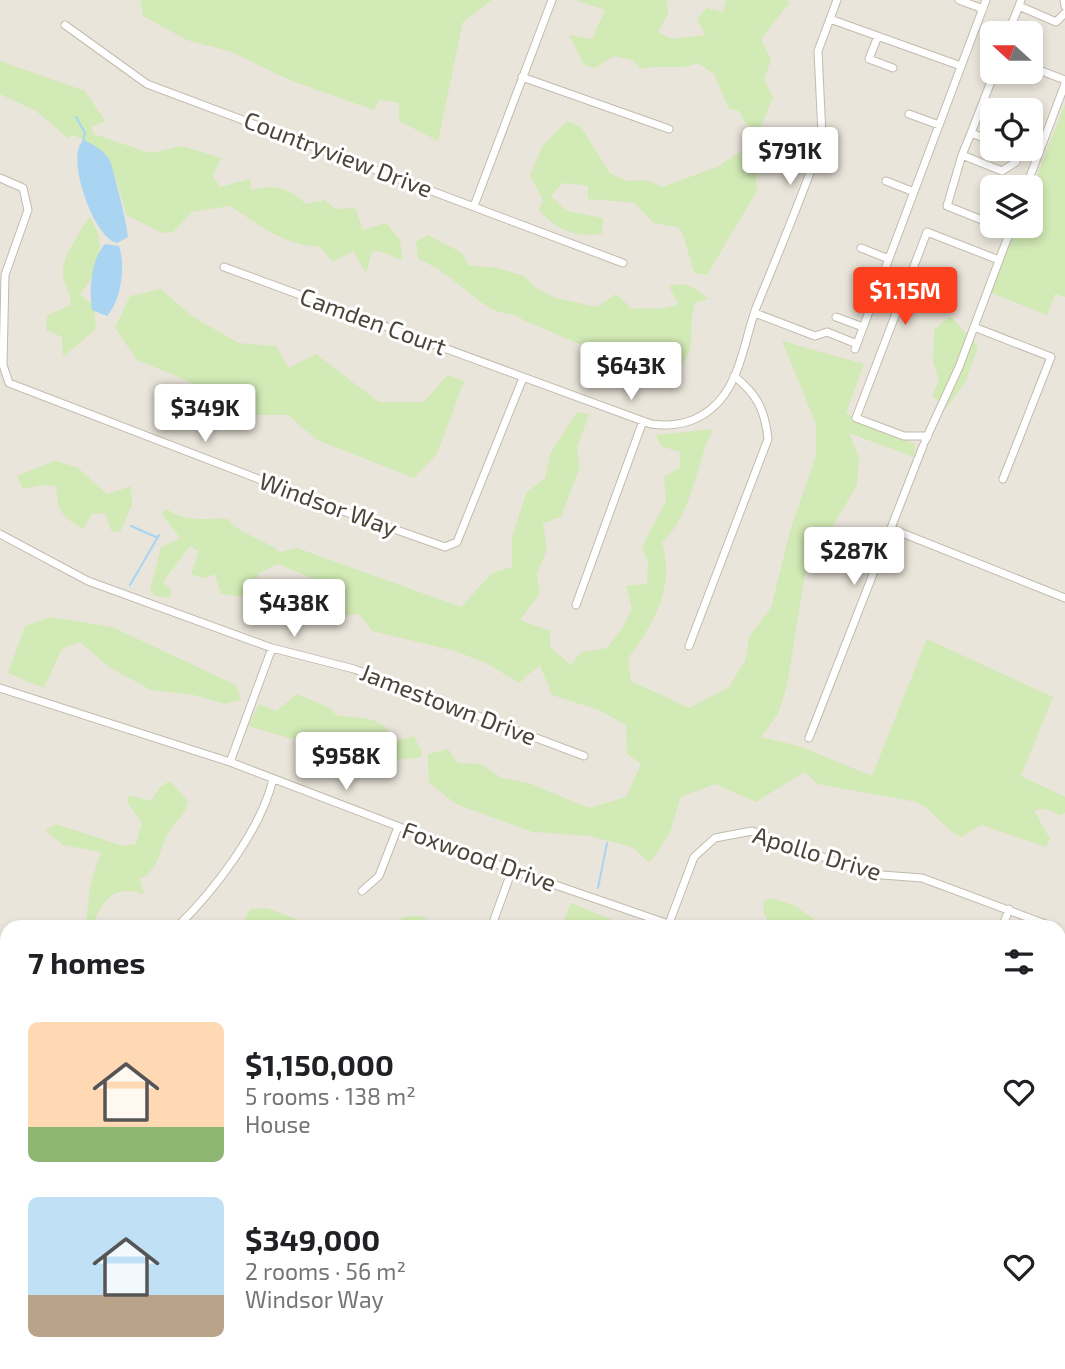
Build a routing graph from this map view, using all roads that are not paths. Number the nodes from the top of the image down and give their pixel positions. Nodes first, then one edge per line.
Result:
1 (552, 0) edge
2 (837, 0) edge
3 (959, 0) edge
4 (986, 0) edge
5 (1063, 0) edge
6 (1020, 3) edge
7 (1065, 6) edge
8 (983, 9) junction
9 (1065, 13) edge
10 (830, 19) junction
11 (1013, 21) edge
12 (65, 25) dead end
13 (878, 36) junction
14 (961, 66) junction
15 (894, 68) dead end
16 (1043, 72) edge
17 (523, 77) junction
18 (1065, 82) edge
19 (990, 84) edge
20 (909, 114) dead end
21 (939, 125) junction
22 (669, 129) dead end
23 (971, 132) junction
24 (980, 136) edge
25 (962, 155) junction
26 (1016, 162) joint
27 (1033, 168) junction
28 (1030, 175) edge
29 (0, 178) edge
30 (886, 181) dead end
31 (914, 192) junction
32 (474, 206) junction
33 (980, 219) edge
34 (1007, 238) edge
35 (861, 248) dead end
36 (889, 259) junction
37 (999, 260) junction
38 (623, 263) dead end
39 (224, 267) dead end
40 (755, 313) junction
41 (836, 317) dead end
42 (863, 327) junction
43 (974, 327) junction
44 (734, 376) junction
45 (523, 378) junction
46 (643, 421) junction
47 (926, 441) junction
48 (1003, 479) dead end
49 (892, 530) junction
50 (0, 534) edge
51 (1065, 598) edge
52 (576, 605) dead end
53 (689, 646) dead end
54 (272, 648) junction
55 (0, 688) edge
56 (809, 738) dead end
57 (584, 756) dead end
58 (230, 762) junction
59 (273, 779) junction
60 (398, 827) junction
61 (512, 870) junction
62 (362, 891) dead end
63 (1009, 909) junction
64 (184, 920) edge
65 (494, 920) edge
66 (654, 920) edge
67 (670, 920) edge
68 (1005, 920) edge
69 (1037, 920) edge

1 - 17 street
2 - 10 street, Camden Court
3 - 8 street
4 - 8 street
5 - 7 street
6 - 9 street
6 - 11 street
8 - 14 street
10 - 13 street
10 - 40 street, Camden Court
12 - 32 street, Countryview Drive
13 - 14 street
13 - 15 street
14 - 21 street
16 - 18 street
17 - 22 street
17 - 32 street
18 - 27 street
19 - 23 street
20 - 21 street
21 - 31 street
23 - 24 street
23 - 25 street
25 - 26 street
25 - 33 street
26 - 27 street
27 - 28 street
29 - 45 street, Windsor Way
30 - 31 street
31 - 36 street
32 - 38 street, Countryview Drive
34 - 37 street
35 - 36 street
36 - 42 street
37 - 43 street
37 - 47 street
39 - 45 street, Camden Court
40 - 42 street
40 - 44 street, Camden Court
41 - 42 street
43 - 47 street
43 - 48 street
44 - 46 street, Camden Court
44 - 53 street
45 - 46 street, Camden Court
46 - 52 street
47 - 49 street
49 - 51 street
49 - 56 street
50 - 54 street, Jamestown Drive
54 - 57 street, Jamestown Drive
54 - 58 street
55 - 58 street, Foxwood Drive
58 - 59 street, Foxwood Drive
59 - 60 street, Foxwood Drive
59 - 64 street
60 - 61 street, Foxwood Drive
60 - 62 street
61 - 65 street
61 - 66 street, Foxwood Drive
63 - 67 street, Apollo Drive
63 - 68 street
63 - 69 street, Apollo Drive

